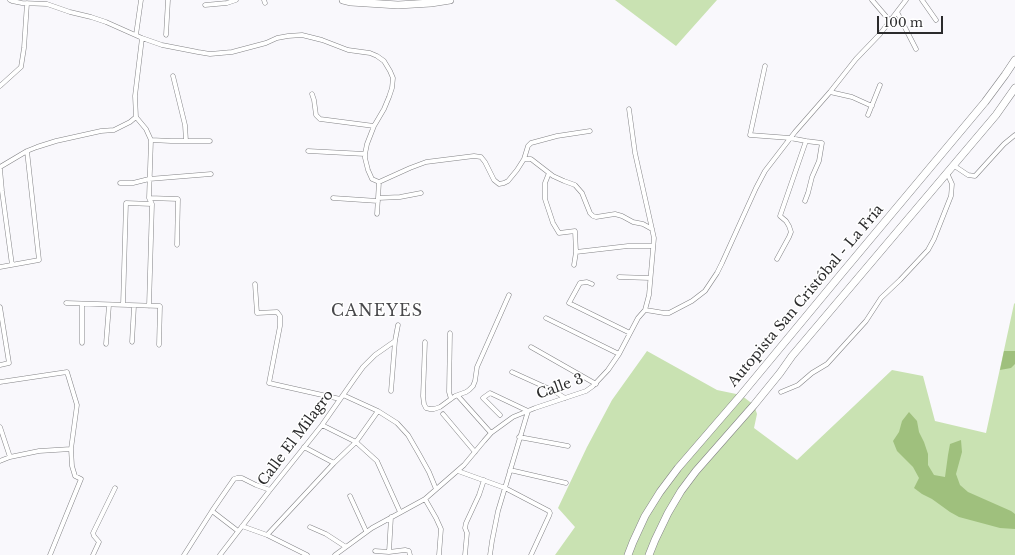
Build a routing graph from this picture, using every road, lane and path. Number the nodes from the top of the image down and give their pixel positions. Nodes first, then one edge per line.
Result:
1 (10, 0) edge
2 (141, 0) edge
3 (168, 0) edge
4 (236, 0) edge
5 (343, 0) edge
6 (450, 0) edge
7 (872, 0) edge
8 (906, 0) edge
9 (922, 0) edge
10 (27, 3) junction
11 (205, 5) dead end
12 (897, 12) junction
13 (936, 20) dead end
14 (890, 21) junction
15 (136, 35) junction
16 (166, 35) dead end
17 (142, 38) junction
18 (916, 49) dead end
19 (1015, 60) edge
20 (765, 66) dead end
21 (173, 76) dead end
22 (880, 85) dead end
23 (0, 86) edge
24 (1015, 88) edge
25 (830, 92) junction
26 (312, 94) dead end
27 (872, 106) junction
28 (629, 109) dead end
29 (868, 115) dead end
30 (136, 117) junction
31 (374, 126) junction
32 (590, 131) dead end
33 (1015, 135) edge
34 (790, 138) junction
35 (151, 140) junction
36 (210, 140) dead end
37 (186, 141) junction
38 (806, 142) junction
39 (308, 151) dead end
40 (27, 152) junction
41 (365, 154) junction
42 (524, 159) junction
43 (953, 165) junction
44 (0, 168) edge
45 (549, 173) junction
46 (947, 173) junction
47 (211, 174) dead end
48 (149, 179) junction
49 (379, 182) junction
50 (120, 184) dead end
51 (421, 193) dead end
52 (149, 198) junction
53 (333, 198) dead end
54 (378, 199) junction
55 (804, 201) dead end
56 (152, 204) junction
57 (377, 214) dead end
58 (652, 229) junction
59 (177, 245) dead end
60 (653, 246) junction
61 (576, 252) junction
62 (777, 259) dead end
63 (574, 264) dead end
64 (12, 265) junction
65 (0, 267) edge
66 (619, 277) dead end
67 (650, 278) junction
68 (255, 284) dead end
69 (592, 284) dead end
70 (509, 295) dead end
71 (66, 303) dead end
72 (82, 304) junction
73 (108, 305) junction
74 (124, 305) junction
75 (134, 306) junction
76 (149, 306) junction
77 (0, 307) edge
78 (645, 310) junction
79 (546, 318) dead end
80 (398, 325) dead end
81 (450, 333) dead end
82 (630, 333) junction
83 (395, 341) junction
84 (132, 342) dead end
85 (425, 342) dead end
86 (82, 343) dead end
87 (106, 344) dead end
88 (159, 345) dead end
89 (531, 347) dead end
90 (619, 354) junction
91 (0, 365) edge
92 (512, 372) dead end
93 (0, 382) edge
94 (596, 384) junction
95 (391, 391) dead end
96 (781, 392) dead end
97 (343, 395) junction
98 (458, 396) junction
99 (565, 398) junction
100 (340, 399) junction
101 (451, 399) junction
102 (528, 410) junction
103 (378, 411) junction
104 (443, 414) dead end
105 (500, 415) dead end
106 (322, 425) junction
107 (0, 427) edge
108 (491, 434) junction
109 (519, 438) junction
110 (356, 442) junction
111 (568, 446) dead end
112 (304, 447) junction
113 (71, 449) junction
114 (475, 452) junction
115 (10, 456) junction
116 (0, 461) edge
117 (334, 463) junction
118 (510, 470) junction
119 (458, 471) junction
120 (484, 480) junction
121 (566, 483) dead end
122 (115, 488) dead end
123 (505, 488) junction
124 (436, 489) junction
125 (270, 490) junction
126 (350, 496) dead end
127 (425, 499) junction
128 (212, 511) junction
129 (400, 512) junction
130 (391, 516) junction
131 (242, 526) junction
132 (310, 527) dead end
133 (238, 531) junction
134 (366, 531) junction
135 (267, 535) junction
136 (346, 547) junction
137 (376, 551) dead end
138 (390, 552) junction
139 (50, 555) edge
140 (93, 555) edge
141 (184, 555) edge
142 (220, 555) edge
143 (307, 555) edge
144 (335, 555) edge
145 (410, 555) edge
146 (439, 555) edge
147 (465, 555) edge
148 (490, 555) edge
149 (531, 555) edge
150 (628, 555) edge
151 (649, 555) edge

1 - 10 street
2 - 15 street
3 - 16 street
4 - 11 street
5 - 6 highway
7 - 14 street
8 - 12 street
9 - 13 street
10 - 15 street
10 - 23 street
12 - 14 street
12 - 18 street
14 - 25 street
15 - 17 street
17 - 30 street
17 - 31 street
19 - 150 highway, Autopista San Cristóbal - La Fría
20 - 34 street
21 - 37 street
22 - 27 street
24 - 43 highway, Autopista San Cristóbal - La Fría
25 - 27 street
25 - 34 street
26 - 31 street
27 - 29 street
28 - 58 street, Calle 3
30 - 35 street
30 - 40 street
31 - 41 street
32 - 42 street
33 - 43 street
34 - 38 street
34 - 78 street
35 - 37 street
35 - 48 street
36 - 37 street
38 - 55 street
38 - 62 street
39 - 41 street
40 - 44 street
40 - 64 street
41 - 49 street
42 - 45 street
42 - 49 street
43 - 46 highway, Autopista San Cristóbal - La Fría
44 - 64 street
45 - 58 street
45 - 61 street
46 - 96 street
46 - 151 highway, Autopista San Cristóbal - La Fría
47 - 48 street
48 - 50 street
48 - 52 street
49 - 54 street
51 - 54 street
52 - 56 street
52 - 59 street
53 - 54 street
54 - 57 street
56 - 74 street
56 - 76 street
58 - 60 street, Calle 3
60 - 61 street
60 - 67 street, Calle 3
61 - 63 street
64 - 65 street
66 - 67 street
67 - 78 street, Calle 3
68 - 100 street
69 - 82 street
70 - 98 street
71 - 72 street
72 - 73 street
72 - 86 street
73 - 74 street
73 - 87 street
74 - 75 street
75 - 76 street
75 - 84 street
76 - 88 street
77 - 91 street
78 - 82 street, Calle 3
79 - 90 street
80 - 83 street
81 - 101 street
82 - 90 street, Calle 3
83 - 95 street
83 - 97 street, Calle El Milagro
85 - 101 street
89 - 94 street
90 - 94 street, Calle 3
92 - 99 street
93 - 113 street
94 - 99 street, Calle 3
97 - 100 street, Calle El Milagro
97 - 103 street
98 - 101 street
98 - 108 street
99 - 102 street, Calle 3
100 - 106 street, Calle El Milagro
102 - 105 street
102 - 108 street, Calle 3
102 - 109 street
103 - 110 street
103 - 124 street
104 - 114 street
106 - 110 street
106 - 112 street, Calle El Milagro
107 - 115 street
108 - 114 street, Calle 3
109 - 111 street
109 - 118 street
110 - 117 street
110 - 129 street
112 - 117 street
112 - 125 street, Calle El Milagro
113 - 115 street
113 - 139 street
114 - 119 street, Calle 3
115 - 116 street
117 - 135 street
118 - 121 street
118 - 123 street
119 - 120 street
119 - 124 street, Calle 3
120 - 123 street
120 - 147 street
122 - 140 street
123 - 148 street
123 - 149 street
124 - 127 street, Calle 3
125 - 128 street
125 - 131 street, Calle El Milagro
126 - 134 street
127 - 129 street, Calle 3
127 - 146 street
128 - 133 street
128 - 141 street
129 - 130 street, Calle 3
130 - 134 street, Calle 3
130 - 138 street
131 - 133 street, Calle El Milagro
131 - 135 street
132 - 136 street
133 - 142 street, Calle El Milagro
134 - 136 street, Calle 3
135 - 143 street
136 - 144 street, Calle 3
137 - 138 street
138 - 145 street

